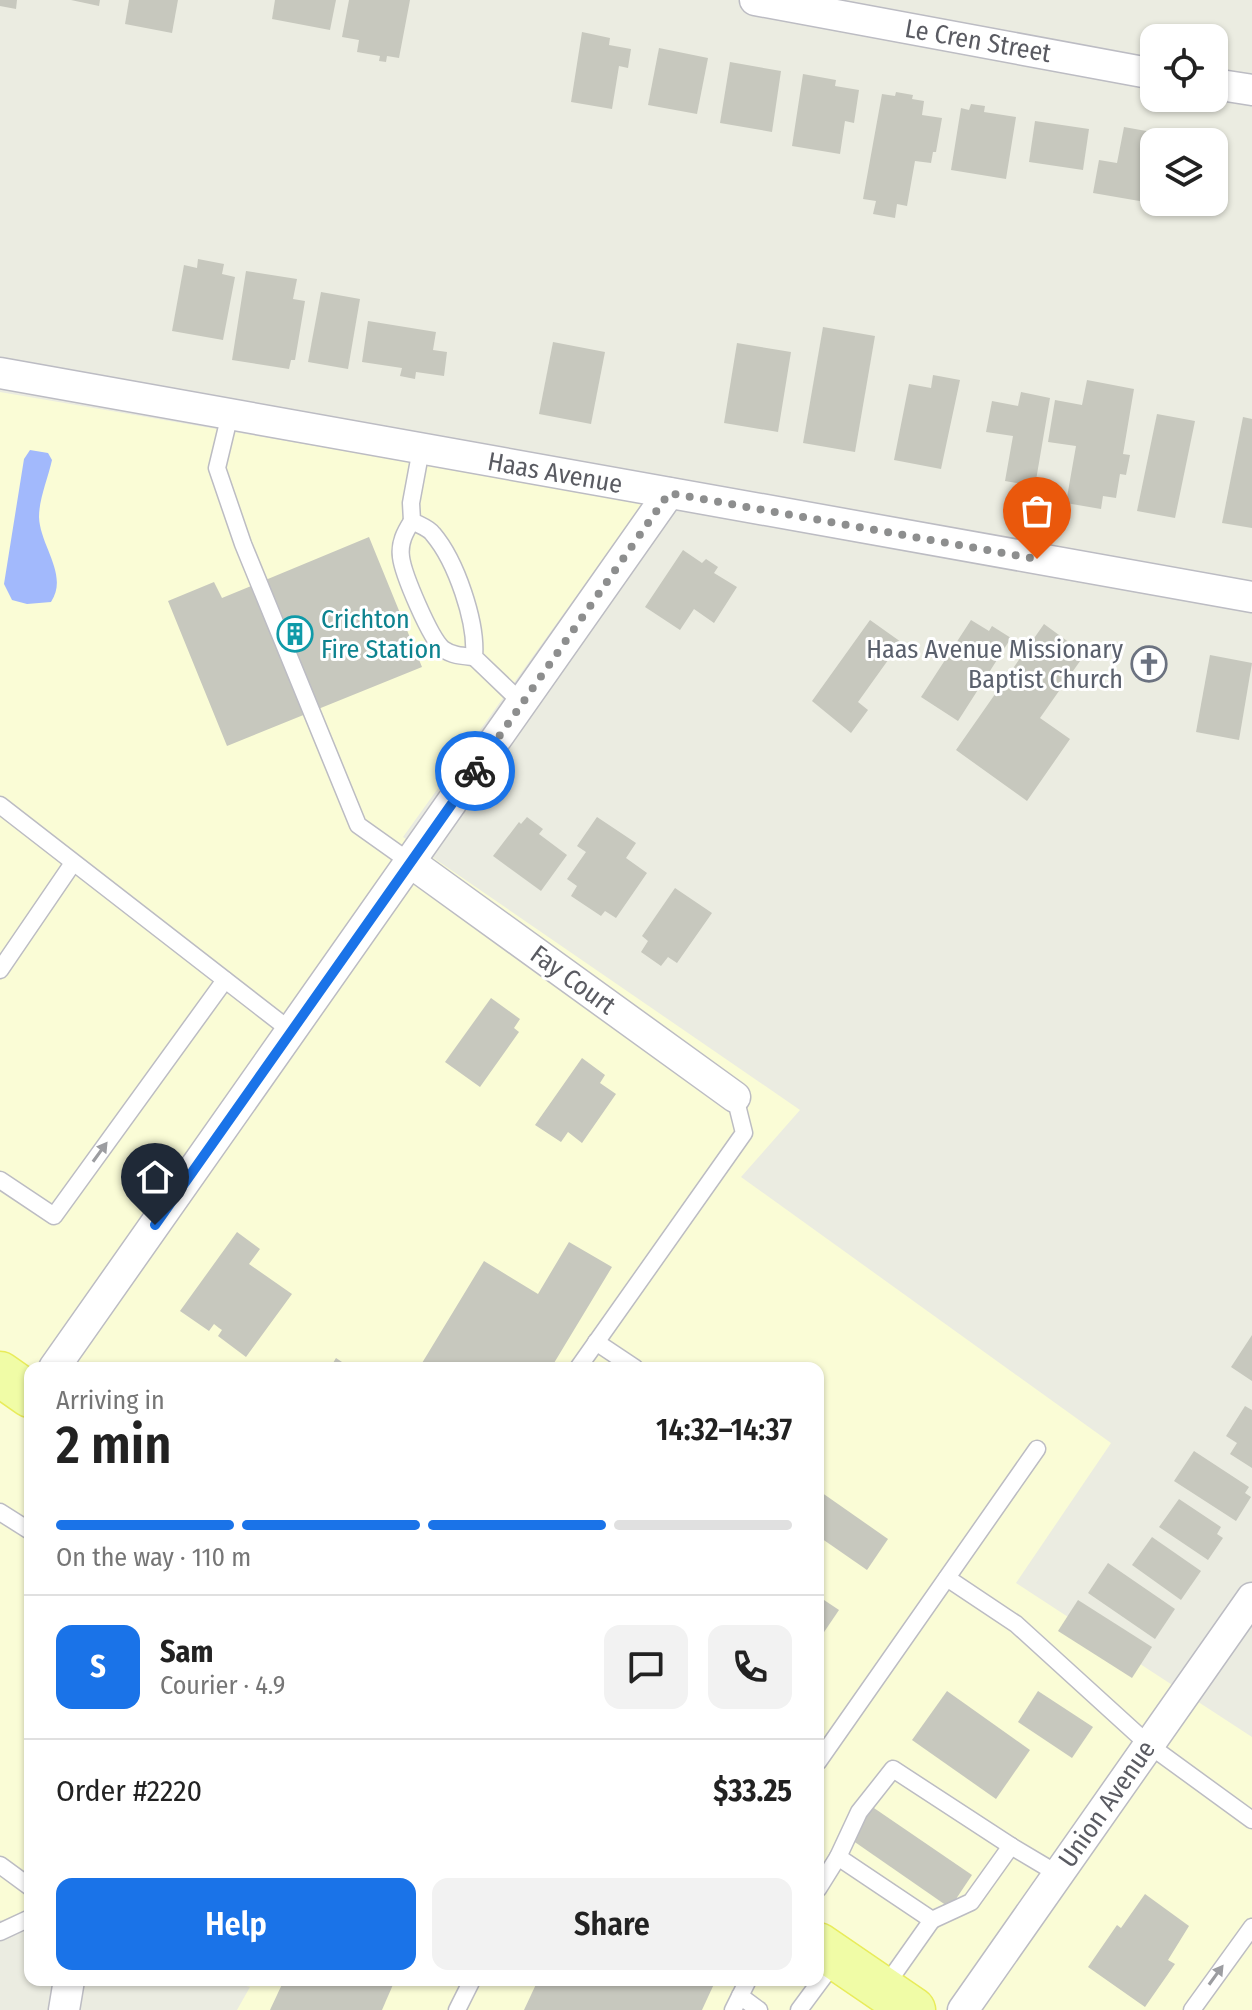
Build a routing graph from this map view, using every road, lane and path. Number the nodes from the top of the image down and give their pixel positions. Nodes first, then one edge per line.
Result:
1 (755, 0) edge
2 (1140, 71) edge
3 (1228, 86) edge
4 (1252, 90) edge
5 (0, 373) edge
6 (230, 414) junction
7 (421, 449) junction
8 (669, 493) junction
9 (412, 521) junction
10 (1252, 597) edge
11 (474, 657) junction
12 (522, 703) junction
13 (0, 805) edge
14 (410, 862) junction
15 (73, 863) junction
16 (0, 970) edge
17 (225, 980) junction
18 (291, 1031) junction
19 (735, 1097) joint
20 (0, 1180) edge
21 (596, 1342) junction
22 (58, 1362) edge
23 (582, 1362) edge
24 (626, 1362) edge
25 (0, 1374) edge
26 (24, 1391) edge
27 (1037, 1449) dead end
28 (0, 1512) edge
29 (24, 1527) edge
30 (947, 1578) junction
31 (1252, 1598) edge
32 (1149, 1745) junction
33 (824, 1753) edge
34 (1252, 1820) edge
35 (1011, 1846) junction
36 (838, 1857) junction
37 (0, 1865) edge
38 (1058, 1874) junction
39 (824, 1879) edge
40 (24, 1883) edge
41 (932, 1920) junction
42 (24, 1921) edge
43 (1252, 1927) edge
44 (0, 1932) edge
45 (828, 1952) edge
46 (68, 1986) edge
47 (469, 1986) edge
48 (811, 1986) edge
49 (898, 2000) edge
50 (736, 2003) edge
51 (64, 2010) edge
52 (457, 2010) edge
53 (759, 2010) edge
54 (799, 2010) edge
55 (963, 2010) edge
56 (1192, 2010) edge

1 - 2 street, Le Cren Street
3 - 4 street
5 - 6 street, Haas Avenue
6 - 7 street, Haas Avenue
6 - 14 lane
7 - 8 street, Haas Avenue
7 - 9 lane
8 - 10 street, Haas Avenue
8 - 12 street
9 - 11 lane
9 - 11 lane
11 - 12 lane
12 - 14 street
13 - 15 lane
14 - 18 street
14 - 19 street, Fay Court
15 - 16 lane
15 - 17 lane
17 - 18 lane
20 -> 17 lane
18 - 22 street
19 - 21 lane
21 - 23 lane
21 - 24 lane
25 - 26 main road
27 - 30 lane
28 - 29 lane
30 - 32 lane
30 - 33 lane
31 - 32 street, Union Avenue
32 - 34 lane
32 - 38 street, Union Avenue
35 - 36 lane
35 - 38 lane
35 - 41 lane
36 - 39 lane
36 - 41 lane
37 - 40 lane
38 - 55 street, Union Avenue
41 - 49 lane
42 - 44 lane
56 -> 43 lane
45 - 49 main road
46 - 51 street
47 - 52 lane
48 - 54 lane
50 - 53 lane

